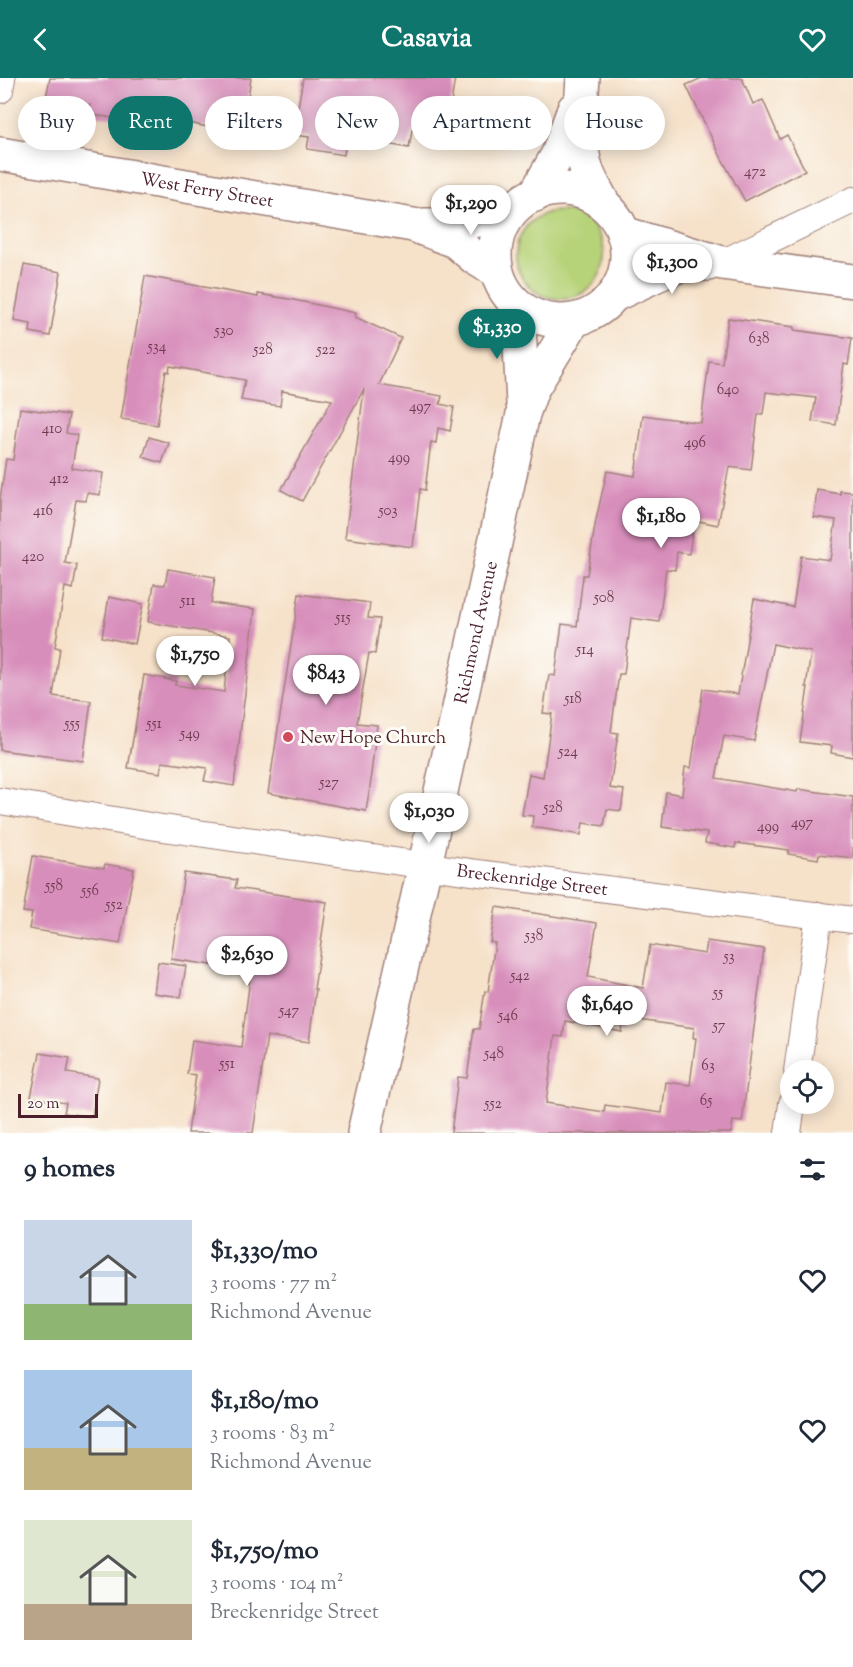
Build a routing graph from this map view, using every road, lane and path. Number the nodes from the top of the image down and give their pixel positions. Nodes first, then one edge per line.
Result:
1 (2, 78) edge
2 (583, 78) edge
3 (0, 90) edge
4 (0, 154) edge
5 (535, 195) junction
6 (853, 200) edge
7 (604, 205) junction
8 (508, 216) junction
9 (413, 225) junction
10 (623, 233) junction
11 (722, 263) junction
12 (496, 271) junction
13 (853, 281) edge
14 (614, 295) junction
15 (518, 307) junction
16 (574, 320) junction
17 (523, 414) junction
18 (0, 801) edge
19 (425, 865) junction
20 (819, 915) junction
21 (853, 920) edge
22 (799, 1060) edge
23 (791, 1114) edge
24 (364, 1133) edge
25 (788, 1133) edge

1 - 3 street
2 - 5 street
2 - 7 street
4 - 9 street, West Ferry Street
5 - 7 street
5 - 8 street
6 - 11 street
7 - 10 street
8 - 9 street, West Ferry Street
8 - 12 street
9 - 12 street, West Ferry Street
10 - 11 street
10 - 14 street
11 - 13 street
11 - 14 street
12 - 15 street
14 - 16 street
15 - 16 street
15 - 17 street, Richmond Avenue
16 - 17 street, Richmond Avenue
17 - 19 street, Richmond Avenue
18 - 19 street, Breckenridge Street
19 - 20 street, Breckenridge Street
19 - 24 street, Richmond Avenue
20 - 21 street, Breckenridge Street
20 - 22 street
23 - 25 street

